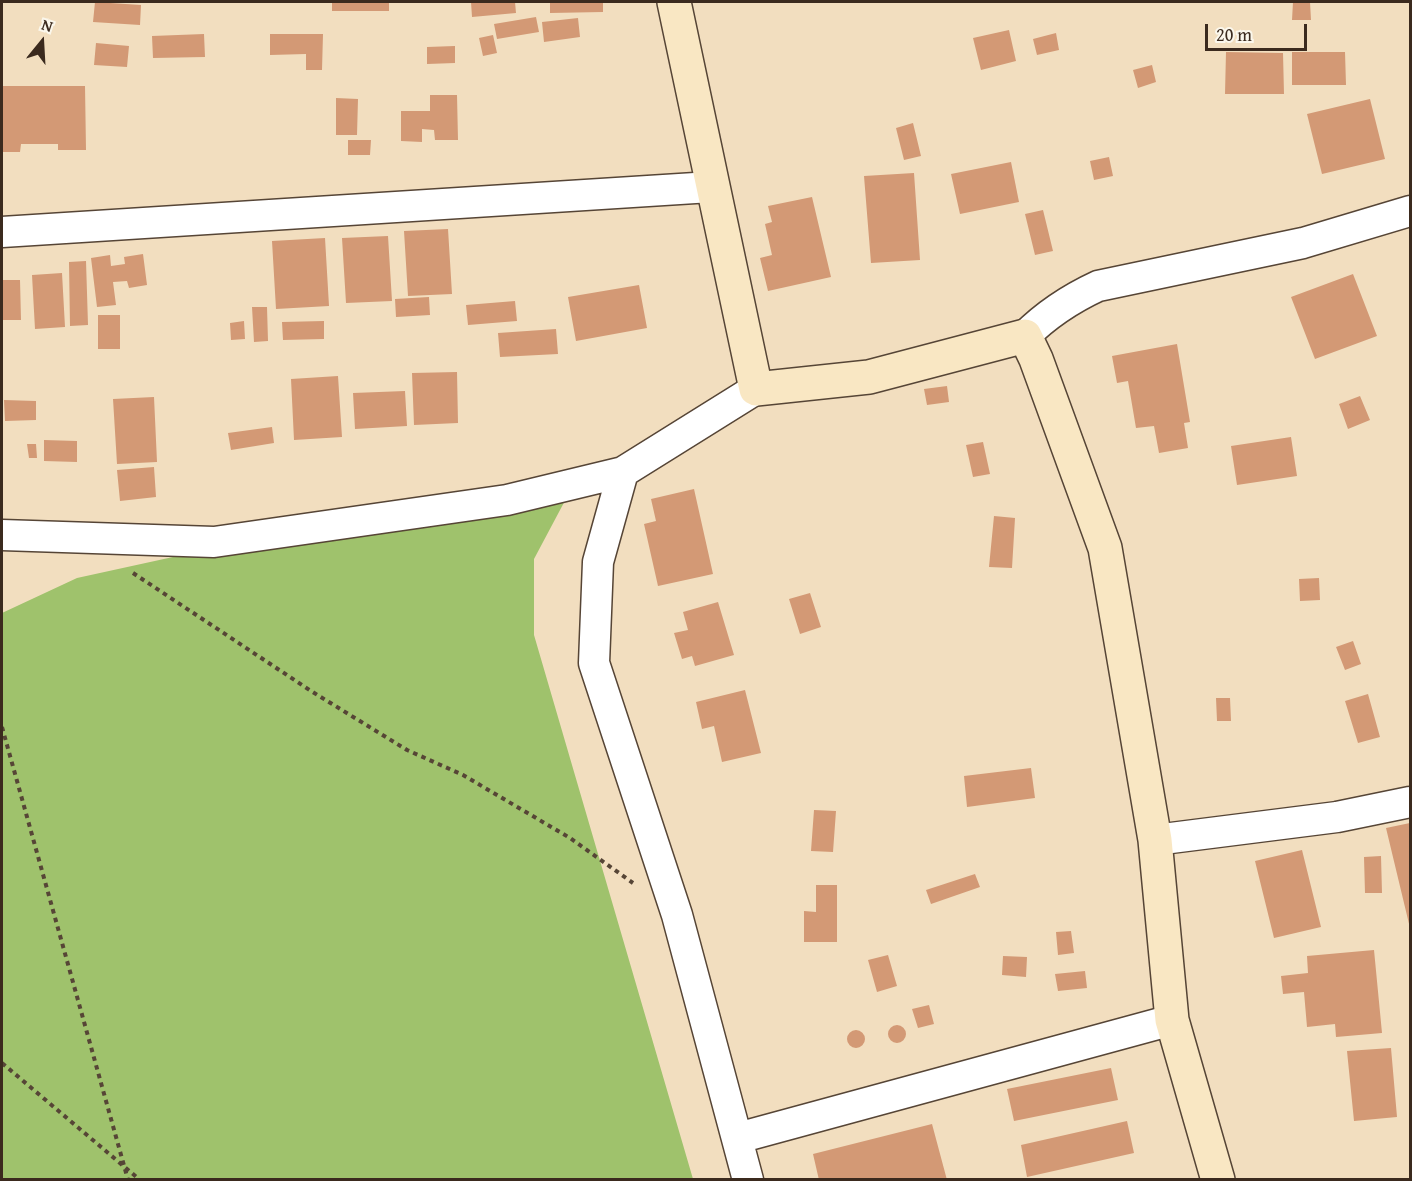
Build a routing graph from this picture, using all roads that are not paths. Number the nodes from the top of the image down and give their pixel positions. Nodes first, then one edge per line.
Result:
1 (674, 2) edge
2 (711, 187) junction
3 (1410, 211) edge
4 (2, 232) edge
5 (1025, 336) junction
6 (756, 389) junction
7 (623, 472) junction
8 (2, 535) edge
9 (1410, 802) edge
10 (1155, 840) junction
11 (1172, 1020) junction
12 (738, 1138) junction
13 (748, 1179) edge
14 (1218, 1179) edge

1 - 2 main road
2 - 4 street
2 - 6 main road
3 - 5 street
5 - 6 main road
5 - 10 main road
6 - 7 street
7 - 8 street
7 - 12 street
9 - 10 street
10 - 11 main road
11 - 12 street
11 - 14 main road
12 - 13 street

